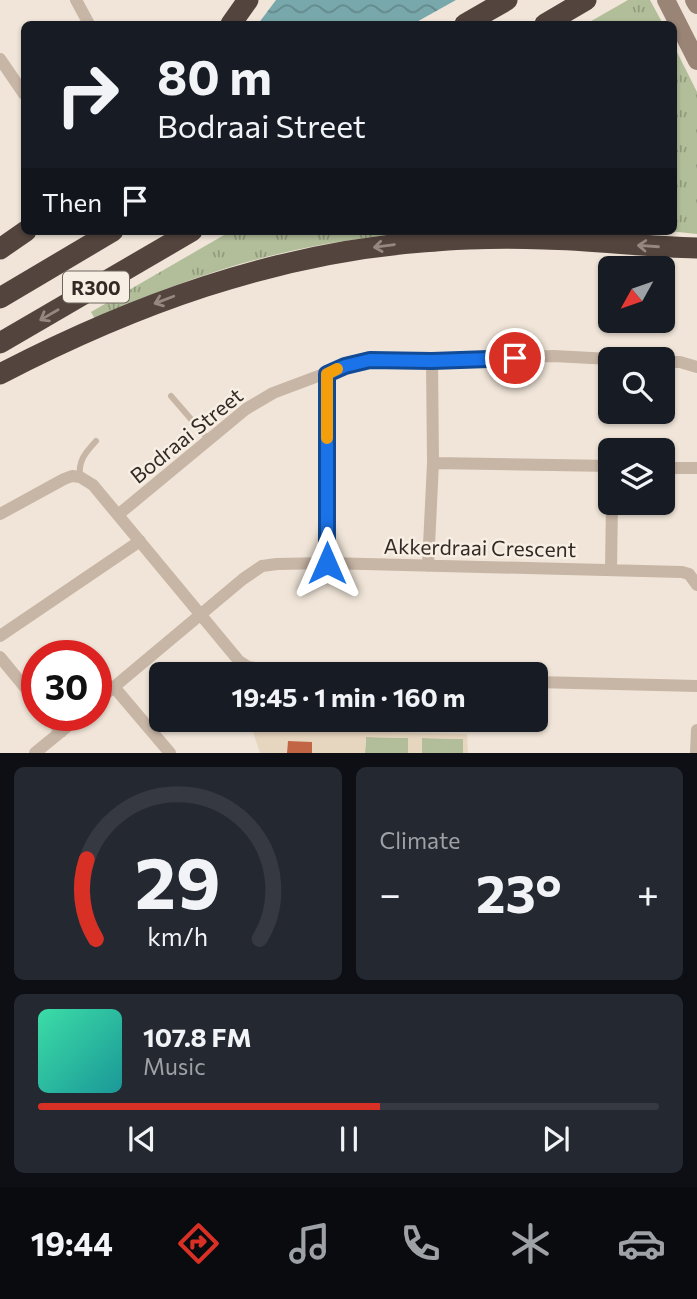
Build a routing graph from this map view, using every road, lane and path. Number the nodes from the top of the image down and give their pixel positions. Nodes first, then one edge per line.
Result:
1 (76, 0) edge
2 (248, 0) edge
3 (507, 0) edge
4 (586, 0) edge
5 (694, 0) edge
6 (669, 4) edge
7 (697, 5) edge
8 (87, 21) edge
9 (233, 21) edge
10 (470, 21) edge
11 (550, 21) edge
12 (0, 59) edge
13 (697, 61) edge
14 (21, 90) edge
15 (21, 234) edge
16 (106, 235) edge
17 (185, 235) edge
18 (0, 248) edge
19 (697, 248) edge
20 (0, 298) edge
21 (0, 343) edge
22 (598, 358) edge
23 (432, 361) junction
24 (675, 362) edge
25 (697, 367) edge
26 (0, 374) edge
27 (327, 374) junction
28 (171, 396) dead end
29 (209, 440) junction
30 (96, 441) dead end
31 (433, 463) junction
32 (598, 466) edge
33 (675, 468) edge
34 (697, 468) edge
35 (80, 477) junction
36 (0, 514) edge
37 (118, 514) junction
38 (612, 515) edge
39 (140, 541) junction
40 (327, 563) junction
41 (428, 566) junction
42 (611, 569) junction
43 (697, 585) edge
44 (200, 614) junction
45 (0, 636) edge
46 (0, 657) edge
47 (240, 662) edge
48 (548, 682) edge
49 (21, 683) edge
50 (697, 686) edge
51 (114, 687) joint
52 (697, 730) edge
53 (61, 732) edge
54 (35, 753) edge
55 (170, 753) edge
56 (696, 753) edge

1 - 8 street
2 - 9 highway
3 - 10 highway
4 - 11 highway
5 - 7 main road
6 - 13 main road
12 - 14 street
15 - 18 highway
16 - 20 highway, R300
17 -> 21 highway, R300
19 -> 26 highway
22 - 23 street, Bodraai Street
23 - 27 street, Bodraai Street
23 - 31 street
24 - 25 street
27 - 29 street, Bodraai Street
27 - 40 street
28 - 29 lane
29 - 37 street, Bodraai Street
30 - 35 lane
31 - 32 street
31 - 41 street
33 - 34 street
35 - 36 street
35 - 37 street
37 - 39 street
38 - 42 street
39 - 44 street
39 - 45 street
40 - 41 street, Akkerdraai Crescent
40 - 44 street, Akkerdraai Crescent
41 - 42 street, Akkerdraai Crescent
42 - 43 street, Akkerdraai Crescent
44 - 47 street
44 - 51 street, Akkerdraai Crescent
46 - 49 street
48 - 50 street
51 - 55 street
52 - 56 street
53 - 54 street

